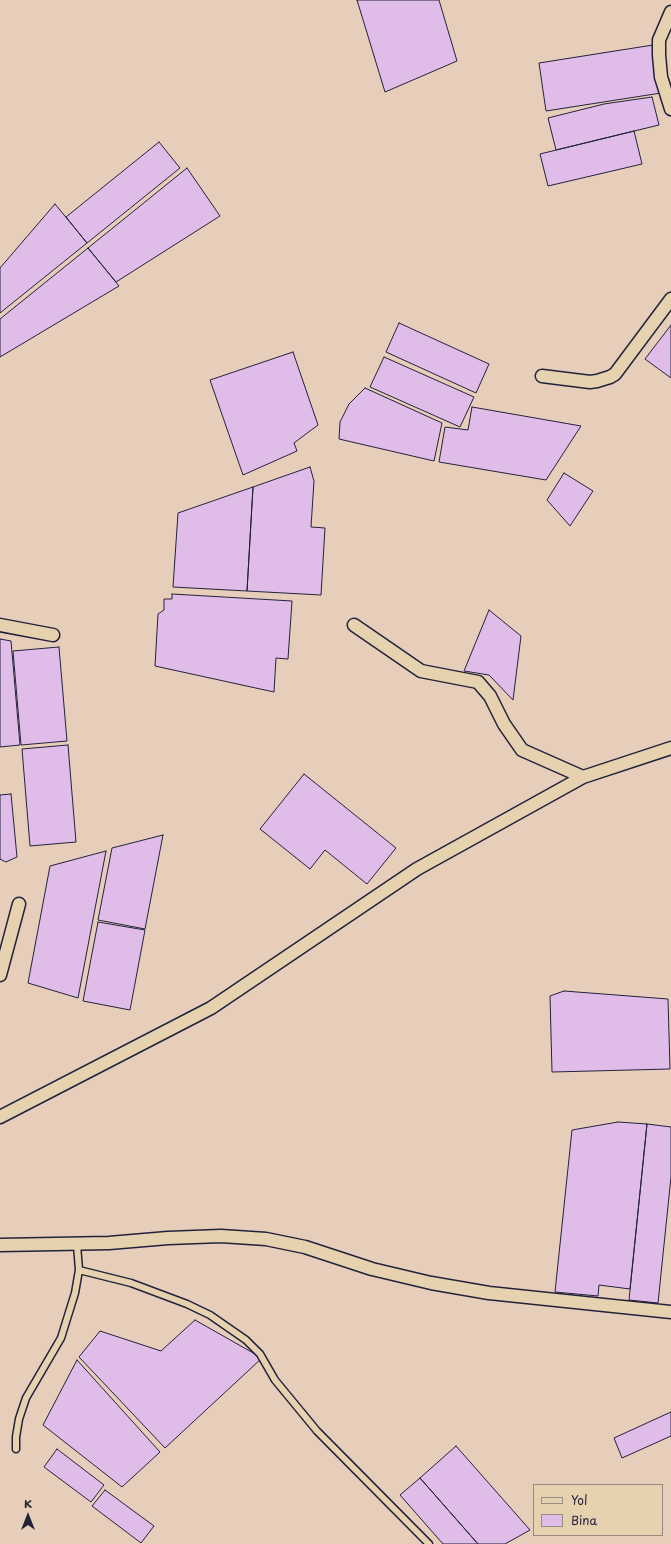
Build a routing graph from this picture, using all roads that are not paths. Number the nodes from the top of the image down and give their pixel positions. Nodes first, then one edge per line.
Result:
1 (671, 12) edge
2 (671, 109) edge
3 (671, 299) edge
4 (542, 376) dead end
5 (0, 625) edge
6 (354, 625) dead end
7 (53, 635) dead end
8 (671, 748) edge
9 (583, 777) junction
10 (19, 904) dead end
11 (0, 975) edge
12 (0, 1117) edge
13 (0, 1245) edge
14 (77, 1245) junction
15 (79, 1270) junction
16 (671, 1312) edge
17 (16, 1449) dead end
18 (429, 1544) edge

1 - 2 street
3 - 4 street
5 - 7 street
6 - 9 street
8 - 9 street
9 - 12 street
10 - 11 street
13 - 14 street
14 - 15 lane
14 - 16 street
15 - 17 lane
15 - 18 lane

